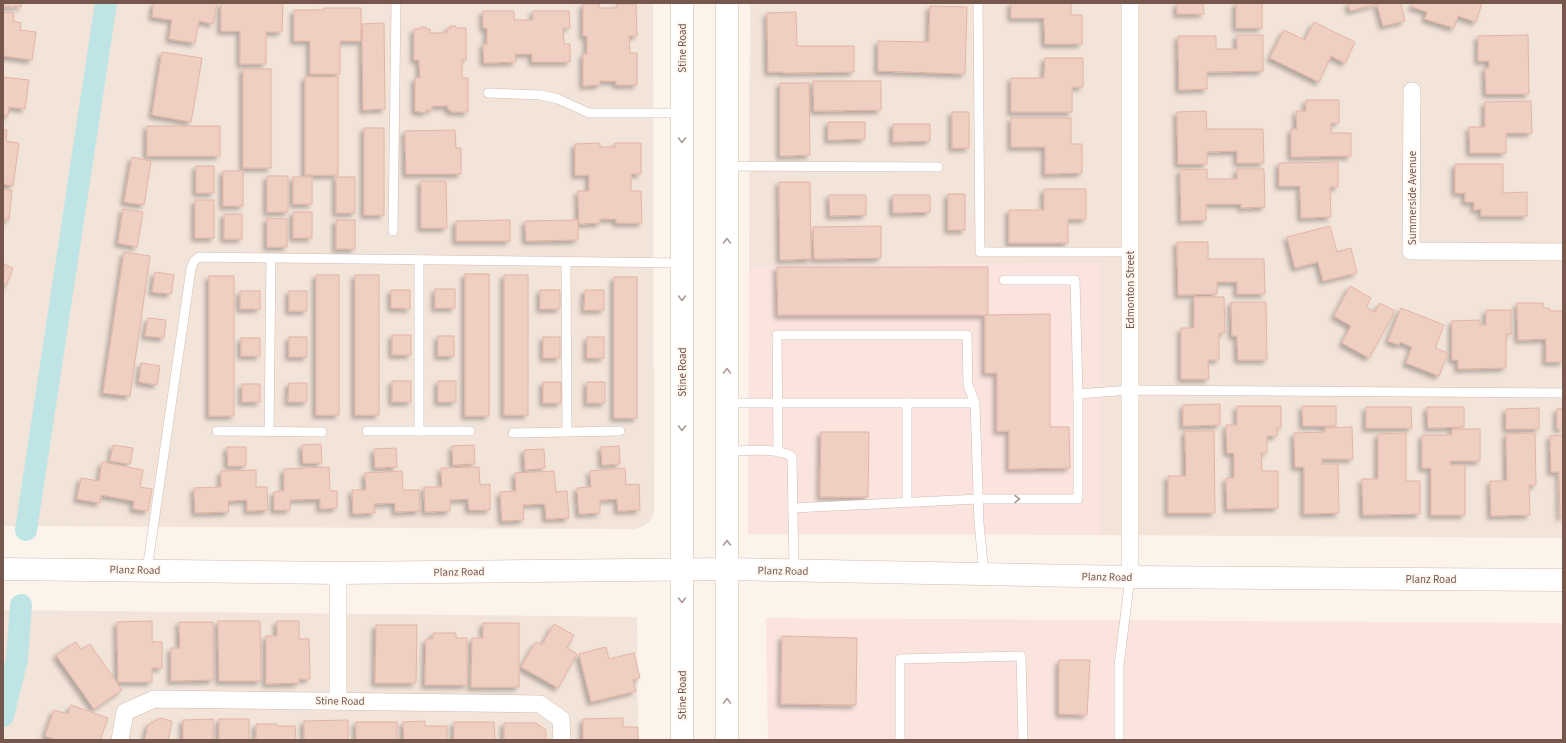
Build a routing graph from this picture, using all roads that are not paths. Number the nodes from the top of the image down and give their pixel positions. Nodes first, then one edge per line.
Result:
1 (396, 3) edge
2 (682, 3) edge
3 (727, 3) edge
4 (978, 3) edge
5 (1130, 3) edge
6 (1412, 91) dead end
7 (488, 93) dead end
8 (682, 113) junction
9 (727, 166) junction
10 (938, 167) dead end
11 (393, 231) dead end
12 (1130, 252) junction
13 (1563, 252) edge
14 (271, 258) junction
15 (419, 260) junction
16 (566, 262) junction
17 (682, 263) junction
18 (1004, 280) dead end
19 (1130, 390) junction
20 (1563, 393) edge
21 (1078, 394) junction
22 (728, 403) junction
23 (778, 403) junction
24 (907, 403) junction
25 (975, 403) junction
26 (217, 431) dead end
27 (269, 431) junction
28 (367, 431) dead end
29 (419, 431) junction
30 (470, 431) dead end
31 (620, 431) dead end
32 (322, 432) dead end
33 (567, 432) junction
34 (514, 433) dead end
35 (728, 451) junction
36 (778, 452) junction
37 (978, 499) junction
38 (907, 502) junction
39 (793, 508) junction
40 (3, 569) edge
41 (682, 569) junction
42 (727, 569) junction
43 (147, 570) junction
44 (794, 571) junction
45 (338, 573) junction
46 (984, 574) junction
47 (1130, 577) junction
48 (1563, 580) edge
49 (338, 701) junction
50 (120, 740) edge
51 (562, 740) edge
52 (682, 740) edge
53 (727, 740) edge
54 (900, 740) edge
55 (1023, 740) edge
56 (1119, 740) edge

1 - 11 lane
2 - 8 street, Stine Road
3 - 9 street
4 - 12 lane
5 - 12 street, Edmonton Street
6 - 13 street, Summerside Avenue
7 - 8 lane
8 -> 17 street, Stine Road
9 - 10 lane
22 -> 9 street
12 - 19 street, Edmonton Street
14 - 15 lane
14 - 27 lane
14 - 43 lane
15 - 16 lane
15 - 29 lane
16 - 17 lane
16 - 33 lane
17 -> 41 street, Stine Road
18 - 21 lane
19 - 20 lane
19 - 21 lane
19 - 47 street, Edmonton Street
37 -> 21 lane
22 - 23 lane
22 - 35 street
23 - 24 lane
23 - 25 lane
23 - 36 lane
24 - 25 lane
24 - 38 lane
25 - 37 lane
26 - 27 lane
27 - 32 lane
28 - 29 lane
29 - 30 lane
31 - 33 lane
33 - 34 lane
35 - 36 lane
42 -> 35 street
36 - 39 lane
37 - 38 lane
37 - 46 lane
38 - 39 lane
39 - 44 lane
40 - 43 street, Planz Road
41 - 42 street, Planz Road
41 - 45 street, Planz Road
41 -> 52 street, Stine Road
42 - 44 street, Planz Road
53 -> 42 street
43 - 45 street, Planz Road
44 - 46 street, Planz Road
45 - 49 street
46 - 47 street, Planz Road
47 - 48 street, Planz Road
47 - 56 lane
49 - 50 street, Stine Road
49 - 51 street, Stine Road
54 - 55 lane

